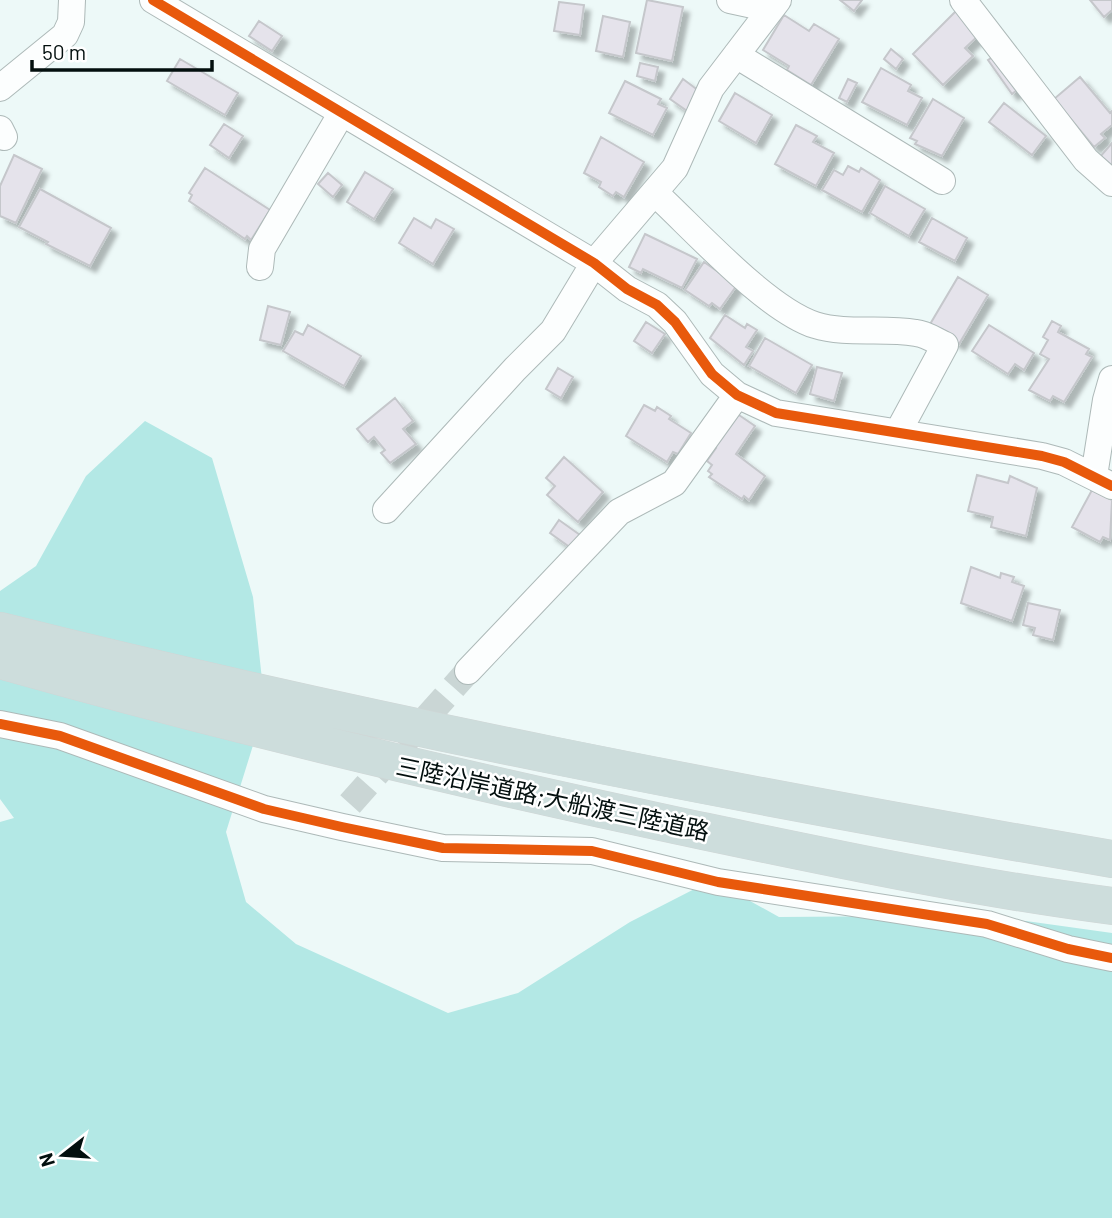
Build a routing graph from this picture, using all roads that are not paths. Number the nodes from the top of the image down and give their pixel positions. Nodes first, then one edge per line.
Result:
1 (72, 0) edge
2 (153, 0) edge
3 (730, 0) edge
4 (963, 0) edge
5 (775, 4) edge
6 (736, 55) junction
7 (0, 88) edge
8 (341, 114) junction
9 (942, 181) dead end
10 (1112, 183) edge
11 (655, 193) junction
12 (594, 263) junction
13 (260, 267) dead end
14 (1112, 379) edge
15 (737, 395) junction
16 (898, 432) junction
17 (1103, 481) edge
18 (386, 510) dead end
19 (0, 631) edge
20 (0, 660) edge
21 (468, 671) tunnel mouth
22 (0, 724) edge
23 (1112, 859) edge
24 (1112, 906) edge
25 (1112, 958) edge

1 - 7 street
2 - 8 street
3 - 5 street
4 - 10 street
5 - 6 street
6 - 9 street
6 - 11 street
8 - 12 street
8 - 13 street
11 - 12 street
11 - 16 street
12 - 15 street
12 - 18 street
14 - 17 street
15 - 16 street
15 - 21 street
16 - 17 street
19 - 23 highway, 三陸沿岸道路;大船渡三陸道路
20 - 24 highway, 三陸沿岸道路;大船渡三陸道路
22 - 25 street

